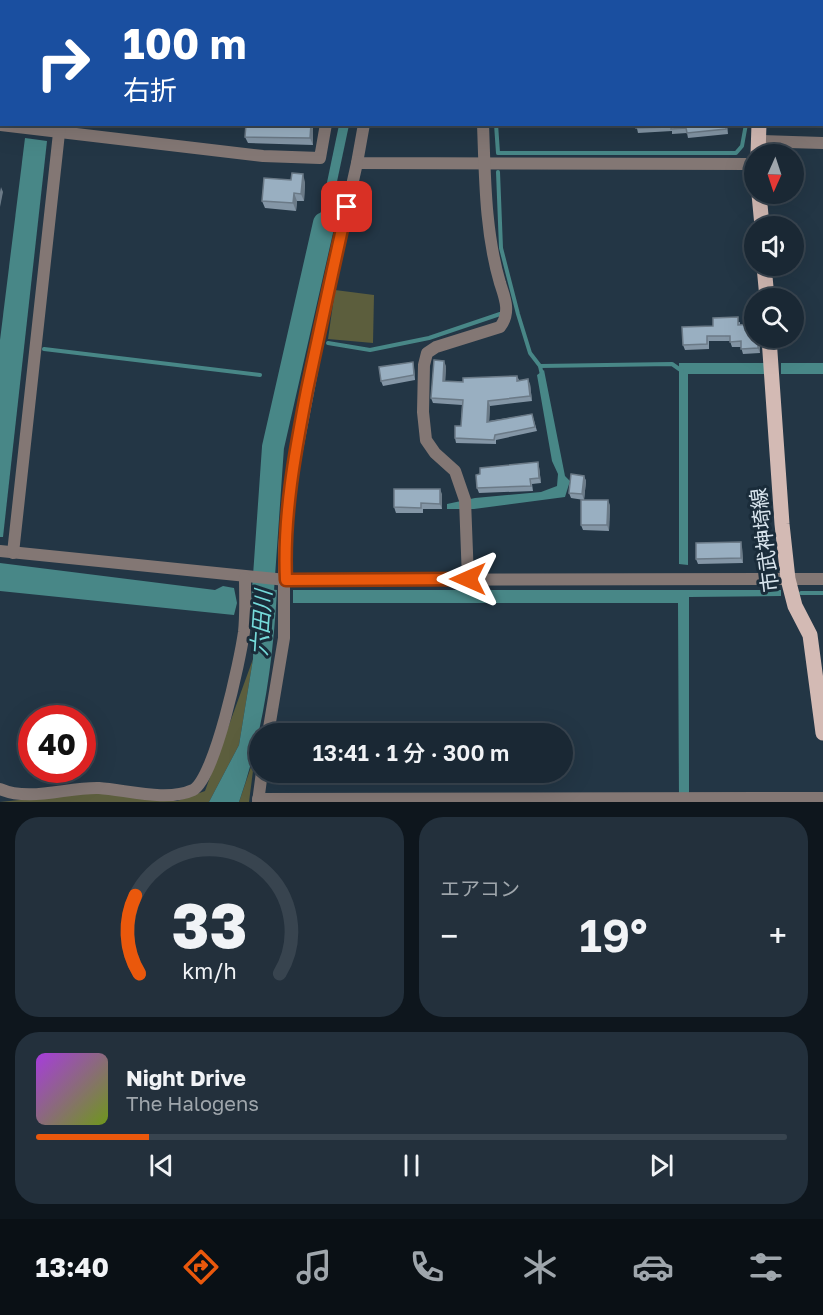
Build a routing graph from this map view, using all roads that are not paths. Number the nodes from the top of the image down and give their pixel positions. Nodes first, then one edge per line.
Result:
1 (20, 126) edge
2 (326, 126) edge
3 (364, 126) edge
4 (483, 126) edge
5 (759, 126) edge
6 (59, 128) edge
7 (823, 143) edge
8 (758, 144) edge
9 (804, 144) edge
10 (357, 163) junction
11 (744, 164) edge
12 (485, 165) junction
13 (770, 348) edge
14 (6, 552) edge
15 (245, 578) junction
16 (468, 579) junction
17 (788, 579) junction
18 (823, 579) edge
19 (286, 580) junction
20 (270, 723) edge
21 (823, 733) edge
22 (260, 783) edge
23 (0, 789) edge
24 (823, 798) edge
25 (258, 800) edge

1 - 6 street
2 - 6 street
3 - 10 street
4 - 12 street
5 - 8 main road
6 - 14 street
7 - 9 street
10 - 12 street
10 - 19 street
11 - 12 street
12 - 16 street
13 - 17 main road, 市武神埼線
14 - 15 street
15 - 19 street
15 - 23 street
16 - 17 street
16 - 19 street
17 - 18 street
17 - 21 main road, 市武神埼線
19 - 20 street
22 - 25 street
24 - 25 street

